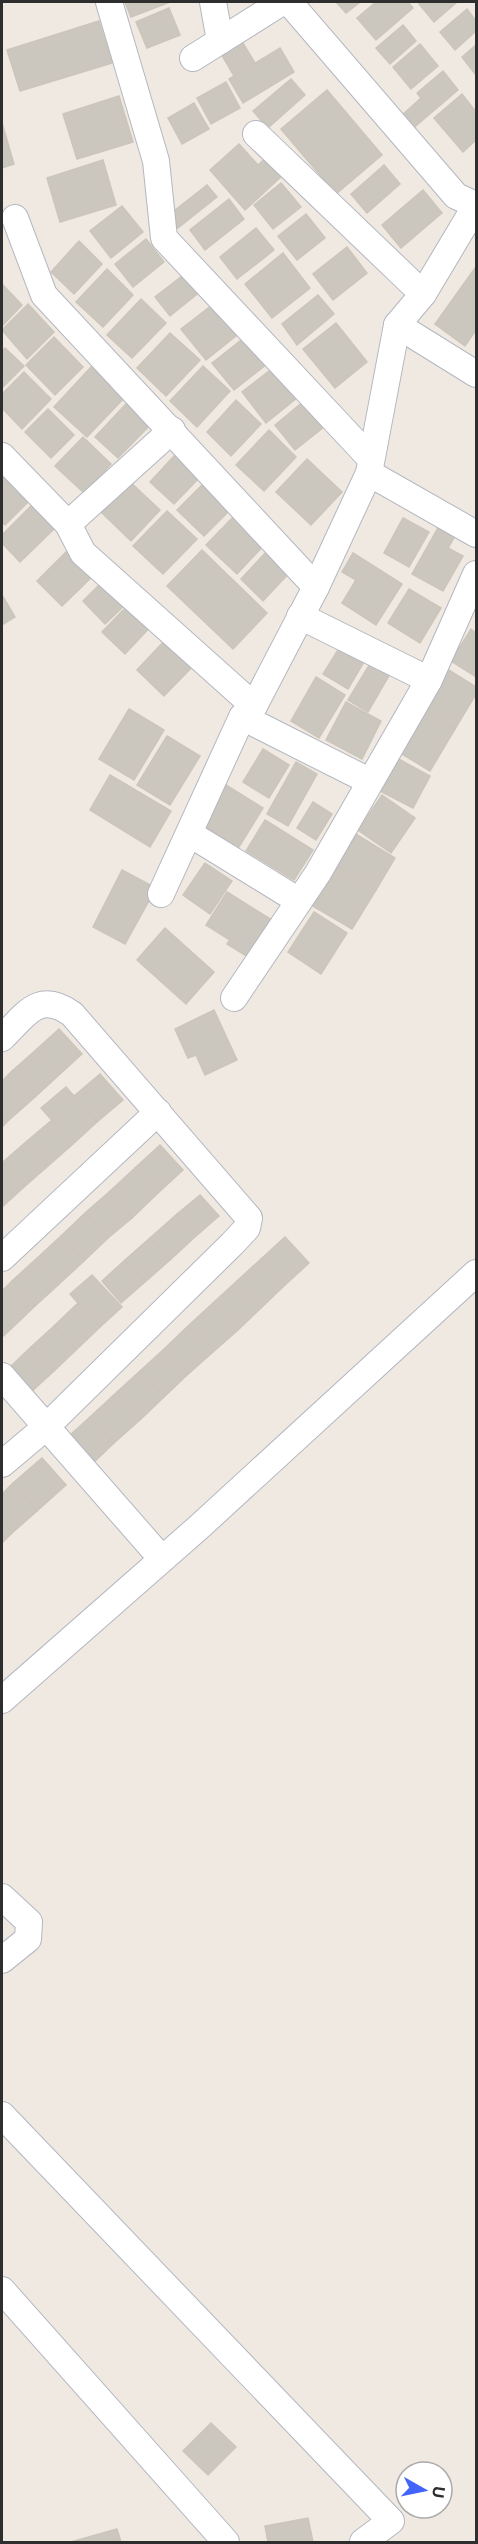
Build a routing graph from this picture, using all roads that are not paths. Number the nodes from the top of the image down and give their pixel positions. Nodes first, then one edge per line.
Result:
1 (109, 2) edge
2 (213, 2) edge
3 (282, 2) edge
4 (289, 2) edge
5 (220, 40) junction
6 (193, 58) dead end
7 (256, 134) dead end
8 (476, 206) edge
9 (15, 218) dead end
10 (423, 294) junction
11 (397, 325) junction
12 (477, 374) edge
13 (172, 430) junction
14 (2, 456) edge
15 (370, 466) junction
16 (68, 524) junction
17 (477, 534) edge
18 (477, 573) edge
19 (316, 587) junction
20 (300, 616) junction
21 (429, 680) junction
22 (248, 712) junction
23 (369, 781) junction
24 (190, 834) junction
25 (161, 894) dead end
26 (299, 901) junction
27 (234, 998) dead end
28 (2, 1038) edge
29 (158, 1113) junction
30 (2, 1258) edge
31 (477, 1273) edge
32 (2, 1376) edge
33 (46, 1427) junction
34 (2, 1464) edge
35 (162, 1559) junction
36 (2, 1700) edge
37 (2, 1897) edge
38 (2, 1960) edge
39 (2, 2115) edge
40 (2, 2290) edge
41 (226, 2542) edge
42 (363, 2542) edge

1 - 15 street
2 - 5 street
3 - 5 street
4 - 8 street
5 - 6 street
7 - 10 street
8 - 10 street
9 - 13 street
10 - 11 street
11 - 12 street
11 - 15 street
13 - 16 street
13 - 19 street
14 - 16 street
15 - 17 street
15 - 19 street
16 - 22 street
18 - 21 street
19 - 20 street
20 - 21 street
20 - 22 street
21 - 23 street
22 - 23 street
22 - 24 street
23 - 26 street
24 - 25 street
24 - 26 street
26 - 27 street
28 - 29 street
29 - 30 street
29 - 33 street
31 - 35 street
32 - 33 street
33 - 34 street
33 - 35 street
35 - 36 street
37 - 38 street
39 - 42 street
40 - 41 street

